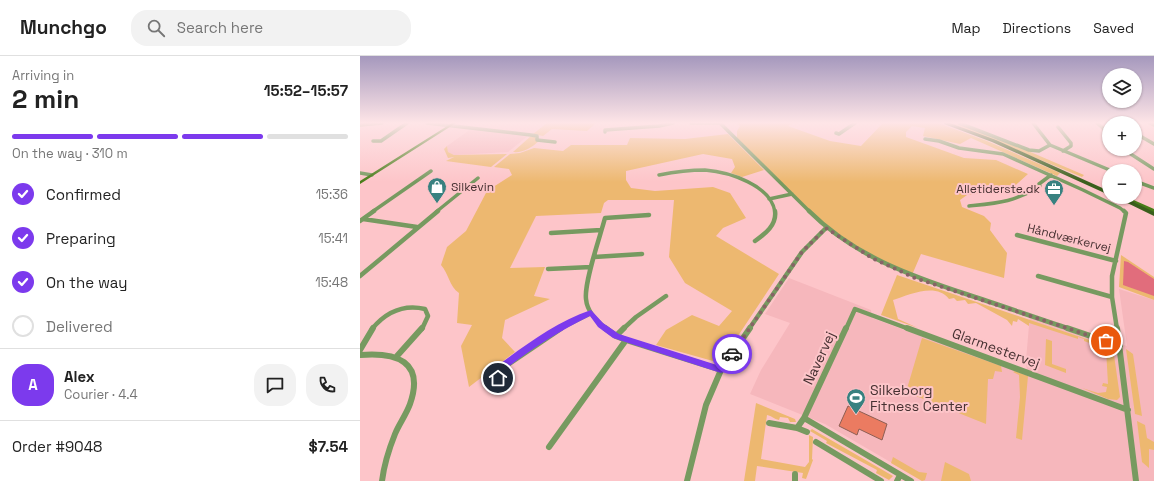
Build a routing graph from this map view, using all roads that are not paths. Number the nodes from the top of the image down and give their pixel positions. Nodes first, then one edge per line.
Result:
1 (422, 143) edge
2 (739, 143) edge
3 (945, 143) edge
4 (998, 143) edge
5 (1010, 143) edge
6 (1070, 143) edge
7 (1050, 145) joint
8 (1063, 151) junction
9 (1134, 156) edge
10 (1102, 167) edge
11 (1154, 169) edge
12 (430, 171) dead end
13 (360, 173) edge
14 (1068, 174) junction
15 (372, 175) junction
16 (658, 175) dead end
17 (1051, 175) junction
18 (478, 178) dead end
19 (360, 183) edge
20 (1142, 183) edge
21 (1102, 187) edge
22 (1154, 188) edge
23 (1102, 190) edge
24 (792, 194) junction
25 (769, 199) junction
26 (1136, 204) edge
27 (1140, 204) edge
28 (969, 206) dead end
29 (1154, 211) edge
30 (648, 215) dead end
31 (361, 219) edge
32 (417, 227) junction
33 (826, 228) junction
34 (601, 230) junction
35 (551, 233) dead end
36 (1017, 236) dead end
37 (755, 241) dead end
38 (642, 254) dead end
39 (594, 256) junction
40 (1116, 261) junction
41 (591, 267) junction
42 (548, 269) dead end
43 (360, 276) edge
44 (1038, 276) dead end
45 (666, 296) dead end
46 (1112, 297) junction
47 (855, 309) joint
48 (591, 312) junction
49 (616, 336) junction
50 (626, 340) junction
51 (1120, 346) junction
52 (360, 350) edge
53 (360, 355) edge
54 (397, 356) junction
55 (721, 370) junction
56 (498, 378) dead end
57 (1128, 410) junction
58 (804, 418) junction
59 (769, 423) dead end
60 (797, 428) junction
61 (806, 432) dead end
62 (816, 442) dead end
63 (549, 447) dead end
64 (899, 478) edge
65 (382, 481) edge
66 (687, 481) edge
67 (881, 481) edge
68 (911, 481) edge
69 (1136, 481) edge

1 - 15 street
2 - 24 street
3 - 17 street, Håndværkervej
4 - 14 main road
5 - 7 street
6 - 8 street
7 - 8 street
8 - 10 street
9 - 11 street
12 - 31 street
13 - 15 street
14 - 21 main road
14 - 23 main road
15 - 19 street
16 - 25 street
17 - 28 street
17 - 40 street, Håndværkervej
18 - 32 street
20 - 22 street
24 - 25 street
24 - 33 street
25 - 37 street
26 - 29 main road
27 - 29 main road
30 - 34 street
31 - 32 street
32 - 43 street
33 - 51 street
33 - 55 street
34 - 35 street
34 - 39 street
36 - 40 street, Håndværkervej
38 - 39 street
39 - 41 street
40 - 46 street, Håndværkervej
41 - 42 street
41 - 48 street
44 - 46 street
45 - 49 street
46 - 51 street, Håndværkervej
47 - 57 street, Glarmestervej
47 - 58 street, Navervej
48 - 49 street
48 - 56 street
49 - 50 street
50 - 55 street
50 - 63 street
51 - 57 street, Håndværkervej
52 - 54 street
53 - 54 street
54 - 65 street
55 - 66 street
57 - 69 street, Håndværkervej
58 - 60 street, Navervej
58 - 64 street
59 - 60 street
60 - 61 street
62 - 67 street
64 - 68 street

